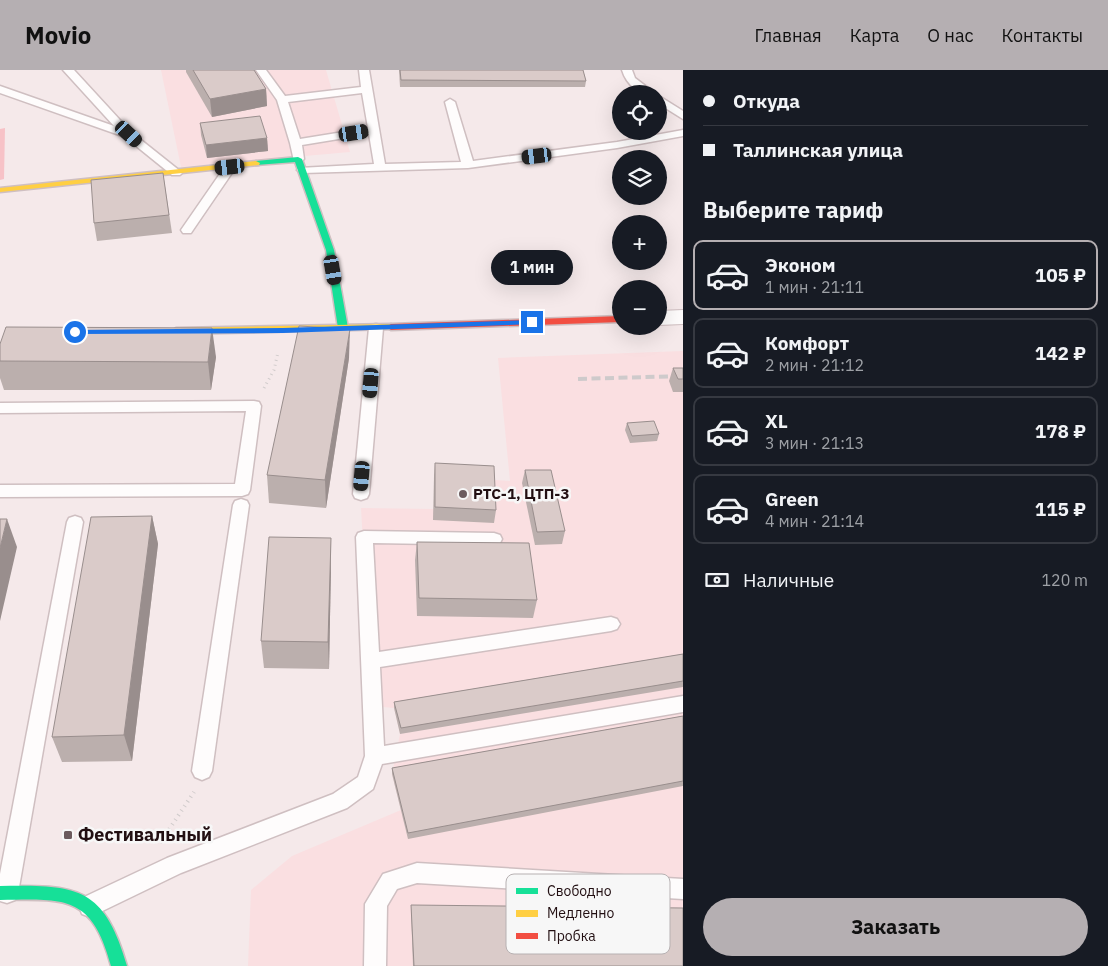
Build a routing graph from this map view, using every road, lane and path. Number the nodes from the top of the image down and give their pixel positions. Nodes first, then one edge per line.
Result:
1 (68, 70) edge
2 (261, 70) edge
3 (364, 70) edge
4 (627, 70) edge
5 (638, 85) edge
6 (0, 89) edge
7 (367, 89) junction
8 (282, 100) junction
9 (450, 102) dead end
10 (667, 105) edge
11 (683, 116) edge
12 (373, 130) junction
13 (683, 133) edge
14 (129, 134) junction
15 (296, 142) junction
16 (298, 159) junction
17 (468, 165) junction
18 (230, 167) junction
19 (380, 168) junction
20 (303, 170) junction
21 (176, 173) junction
22 (0, 190) edge
23 (187, 230) dead end
24 (683, 317) edge
25 (667, 318) edge
26 (612, 319) edge
27 (343, 328) junction
28 (376, 328) junction
29 (283, 330) junction
30 (166, 331) edge
31 (254, 406) junction
32 (0, 408) edge
33 (0, 491) edge
34 (361, 494) dead end
35 (241, 499) junction
36 (75, 522) dead end
37 (494, 539) dead end
38 (611, 624) dead end
39 (371, 661) junction
40 (683, 704) edge
41 (375, 756) junction
42 (202, 771) joint
43 (158, 846) dead end
44 (506, 878) edge
45 (670, 888) edge
46 (683, 889) edge
47 (4, 893) edge
48 (90, 906) junction
49 (118, 966) edge
50 (375, 966) edge

1 - 14 lane
2 - 8 lane
3 - 7 lane
4 - 5 lane
6 - 14 lane
7 - 8 lane
7 - 12 lane
8 - 15 lane
9 - 17 lane
10 - 11 lane
12 - 15 lane
12 - 19 lane
13 - 17 lane
14 - 21 lane
15 - 16 lane
16 - 18 street
16 - 20 street
17 - 19 lane
18 - 21 street
18 - 23 lane
19 - 20 lane
20 - 27 street
21 - 22 street
24 - 25 street
26 - 28 street
27 - 28 street
27 - 29 street
28 - 34 lane
29 - 30 street
29 - 31 path
31 - 32 lane
31 - 35 lane
33 - 35 lane
35 - 42 lane
36 - 47 lane
37 - 39 lane
38 - 39 lane
39 - 41 lane
40 - 41 lane
41 - 48 lane
42 - 43 path
44 - 50 lane
45 - 46 lane
47 - 48 street
48 - 49 street

